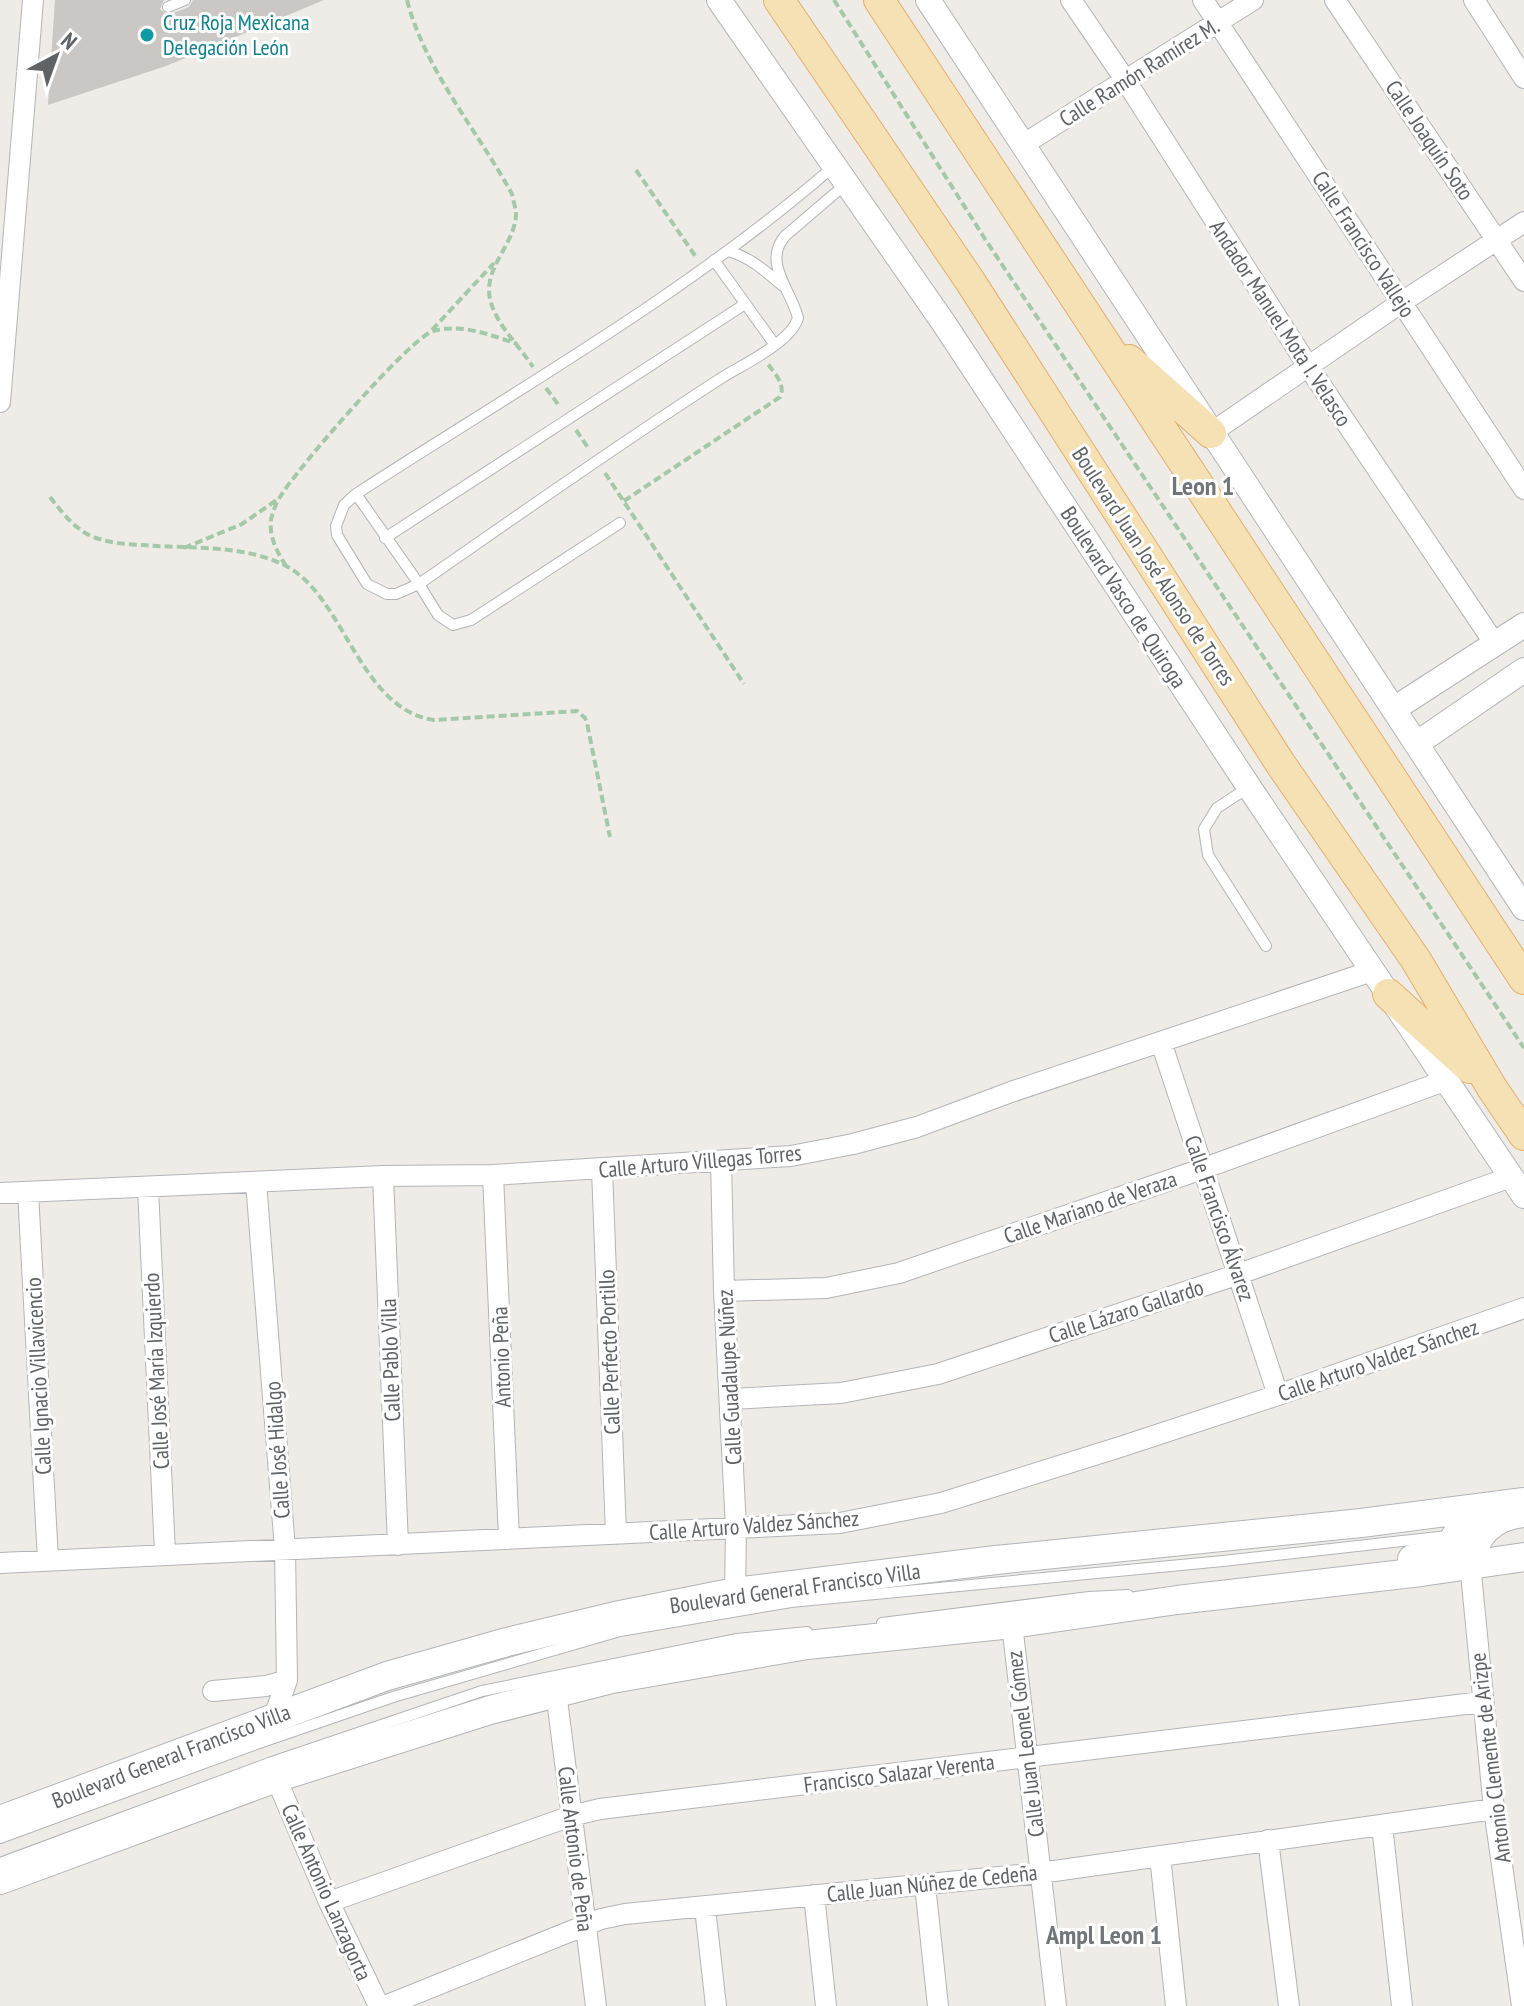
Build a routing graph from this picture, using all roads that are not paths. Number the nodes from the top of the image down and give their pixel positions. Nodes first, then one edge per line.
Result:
1 (33, 0) edge
2 (185, 0) edge
3 (719, 0) edge
4 (779, 0) edge
5 (879, 0) edge
6 (928, 0) edge
7 (1071, 0) edge
8 (1203, 0) edge
9 (1253, 0) edge
10 (1335, 0) edge
11 (1474, 0) edge
12 (168, 7) dead end
13 (1218, 23) junction
14 (1524, 78) edge
15 (1126, 81) junction
16 (1024, 144) junction
17 (840, 175) junction
18 (1524, 222) edge
19 (1497, 240) junction
20 (728, 251) junction
21 (714, 260) junction
22 (1524, 281) edge
23 (783, 286) junction
24 (1402, 302) junction
25 (745, 304) junction
26 (1098, 332) junction
27 (775, 345) junction
28 (1308, 366) junction
29 (0, 402) edge
30 (1211, 433) junction
31 (1524, 489) edge
32 (356, 494) junction
33 (620, 523) dead end
34 (385, 538) junction
35 (419, 584) junction
36 (1524, 625) edge
37 (1495, 644) junction
38 (1522, 676) edge
39 (1394, 709) junction
40 (1416, 744) junction
41 (1249, 787) junction
42 (1524, 908) edge
43 (1266, 946) dead end
44 (1524, 979) edge
45 (1380, 983) junction
46 (1161, 1042) junction
47 (1447, 1080) junction
48 (1492, 1088) junction
49 (1524, 1120) edge
50 (1524, 1135) edge
51 (721, 1161) junction
52 (602, 1169) junction
53 (1202, 1169) junction
54 (493, 1175) junction
55 (383, 1176) junction
56 (256, 1182) junction
57 (1518, 1187) edge
58 (148, 1188) junction
59 (28, 1192) junction
60 (0, 1193) edge
61 (1239, 1274) junction
62 (724, 1291) junction
63 (1524, 1308) edge
64 (1278, 1395) junction
65 (731, 1399) junction
66 (1524, 1502) edge
67 (1517, 1521) edge
68 (736, 1528) junction
69 (1469, 1528) junction
70 (616, 1534) junction
71 (509, 1539) junction
72 (398, 1545) junction
73 (285, 1549) junction
74 (165, 1554) junction
75 (1524, 1557) edge
76 (48, 1560) junction
77 (0, 1563) edge
78 (1469, 1565) junction
79 (1251, 1591) junction
80 (735, 1592) junction
81 (1177, 1600) junction
82 (875, 1624) dead end
83 (1012, 1624) junction
84 (814, 1631) dead end
85 (287, 1680) junction
86 (213, 1691) dead end
87 (556, 1692) junction
88 (1482, 1702) junction
89 (274, 1717) junction
90 (1027, 1757) junction
91 (276, 1778) junction
92 (1494, 1809) junction
93 (571, 1816) junction
94 (0, 1820) edge
95 (1382, 1825) junction
96 (0, 1838) edge
97 (1268, 1840) junction
98 (1160, 1856) junction
99 (0, 1863) edge
100 (1040, 1873) junction
101 (0, 1880) edge
102 (925, 1885) junction
103 (814, 1895) junction
104 (329, 1902) junction
105 (705, 1908) junction
106 (586, 1925) junction
107 (1518, 1928) edge
108 (379, 2006) edge
109 (385, 2006) edge
110 (596, 2006) edge
111 (716, 2006) edge
112 (826, 2006) edge
113 (938, 2006) edge
114 (1056, 2006) edge
115 (1176, 2006) edge
116 (1289, 2006) edge
117 (1402, 2006) edge
118 (1522, 2006) edge

1 - 29 street
2 - 12 lane
3 - 17 street, Boulevard Vasco de Quiroga
4 - 48 main road, Boulevard Juan José Alonso de Torres
5 - 26 main road
6 - 16 street
7 - 15 street, Andador Manuel Mota I. Velasco
8 - 13 street, Calle Francisco Vallejo
9 - 13 street, Calle Ramón Ramírez M.
10 - 19 street, Calle Joaquín Soto
11 - 14 street
13 - 15 street, Calle Ramón Ramírez M.
13 - 24 street, Calle Francisco Vallejo
15 - 16 street, Calle Ramón Ramírez M.
15 - 28 street, Andador Manuel Mota I. Velasco
16 - 30 street
17 - 20 lane
17 - 23 lane
17 - 41 street, Boulevard Vasco de Quiroga
18 - 19 street
19 - 22 street, Calle Joaquín Soto
19 - 24 street
20 - 21 lane
20 - 23 lane
21 - 25 lane
21 - 32 lane
23 - 27 lane
24 - 28 street
24 - 31 street, Calle Francisco Vallejo
25 - 27 lane
25 - 34 lane
26 - 30 main road
26 - 44 main road
27 - 35 lane
28 - 30 street
28 - 37 street, Andador Manuel Mota I. Velasco
30 - 39 street
32 - 34 lane
32 - 35 lane
33 - 35 lane
34 - 35 lane
36 - 37 street
37 - 39 street
38 - 40 street
39 - 40 street
40 - 42 street
41 - 43 lane
41 - 45 street, Boulevard Vasco de Quiroga
45 - 46 street, Calle Arturo Villegas Torres
45 - 47 street, Boulevard Vasco de Quiroga
45 - 48 main road
46 - 51 street, Calle Arturo Villegas Torres
46 - 53 street, Calle Francisco Álvarez
47 - 53 street, Calle Mariano de Veraza
47 - 57 street, Boulevard Vasco de Quiroga
48 - 49 main road
48 - 50 main road, Boulevard Juan José Alonso de Torres
51 - 52 street, Calle Arturo Villegas Torres
51 - 62 street, Calle Guadalupe Núñez
52 - 54 street, Calle Arturo Villegas Torres
52 - 70 street, Calle Perfecto Portillo
53 - 61 street, Calle Francisco Álvarez
53 - 62 street, Calle Mariano de Veraza
54 - 55 street, Calle Arturo Villegas Torres
54 - 71 street, Antonio Peña
55 - 56 street, Calle Arturo Villegas Torres
55 - 72 street, Calle Pablo Villa
56 - 58 street, Calle Arturo Villegas Torres
56 - 73 street, Calle José Hidalgo
57 - 61 street, Calle Lázaro Gallardo
58 - 59 street, Calle Arturo Villegas Torres
58 - 74 street, Calle José María Izquierdo
59 - 60 street, Calle Arturo Villegas Torres
59 - 76 street, Calle Ignacio Villavicencio
61 - 64 street, Calle Francisco Álvarez
61 - 65 street, Calle Lázaro Gallardo
62 - 65 street, Calle Guadalupe Núñez
63 - 64 street, Calle Arturo Valdez Sánchez
64 - 68 street, Calle Arturo Valdez Sánchez
65 - 68 street, Calle Guadalupe Núñez
66 - 69 main road, Boulevard General Francisco Villa
67 - 69 main road
68 - 70 street, Calle Arturo Valdez Sánchez
68 - 80 street, Calle Guadalupe Núñez
69 - 78 main road
69 - 79 main road
69 - 80 main road, Boulevard General Francisco Villa
69 - 96 lane
70 - 71 street, Calle Arturo Valdez Sánchez
71 - 72 street, Calle Arturo Valdez Sánchez
72 - 73 street, Calle Arturo Valdez Sánchez
73 - 74 street, Calle Arturo Valdez Sánchez
73 - 85 street, Calle José Hidalgo
74 - 76 street, Calle Arturo Valdez Sánchez
75 - 78 main road
76 - 77 street, Calle Arturo Valdez Sánchez
78 - 79 main road
78 - 88 street, Antonio Clemente de Arizpe
79 - 81 main road
80 - 89 main road, Boulevard General Francisco Villa
81 - 82 lane
81 - 83 main road
83 - 87 main road
83 - 90 street, Calle Juan Leonel Gómez
84 - 99 lane
85 - 86 street
85 - 89 street, Calle José Hidalgo
87 - 91 main road
87 - 93 street, Calle Antonio de Peña
88 - 90 street, Francisco Salazar Verenta
88 - 92 street, Antonio Clemente de Arizpe
89 - 94 main road, Boulevard General Francisco Villa
90 - 93 street, Francisco Salazar Verenta
90 - 100 street, Calle Juan Leonel Gómez
91 - 101 main road
91 - 104 street, Calle Antonio Lanzagorta
92 - 95 street, Calle Juan Núñez de Cedeña
92 - 107 street, Antonio Clemente de Arizpe
93 - 104 street, Francisco Salazar Verenta
93 - 106 street, Calle Antonio de Peña
95 - 97 street, Calle Juan Núñez de Cedeña
95 - 117 street
97 - 98 street, Calle Juan Núñez de Cedeña
97 - 116 street
98 - 100 street, Calle Juan Núñez de Cedeña
98 - 115 street
100 - 102 street, Calle Juan Núñez de Cedeña
100 - 114 street, Calle Juan Leonel Gómez
102 - 103 street, Calle Juan Núñez de Cedeña
102 - 113 street
103 - 105 street, Calle Juan Núñez de Cedeña
103 - 112 street
104 - 108 street, Calle Antonio Lanzagorta
105 - 106 street, Calle Juan Núñez de Cedeña
105 - 111 street
106 - 109 street, Calle Juan Núñez de Cedeña
106 - 110 street, Calle Antonio de Peña
107 - 118 street, Antonio Clemente de Arizpe

